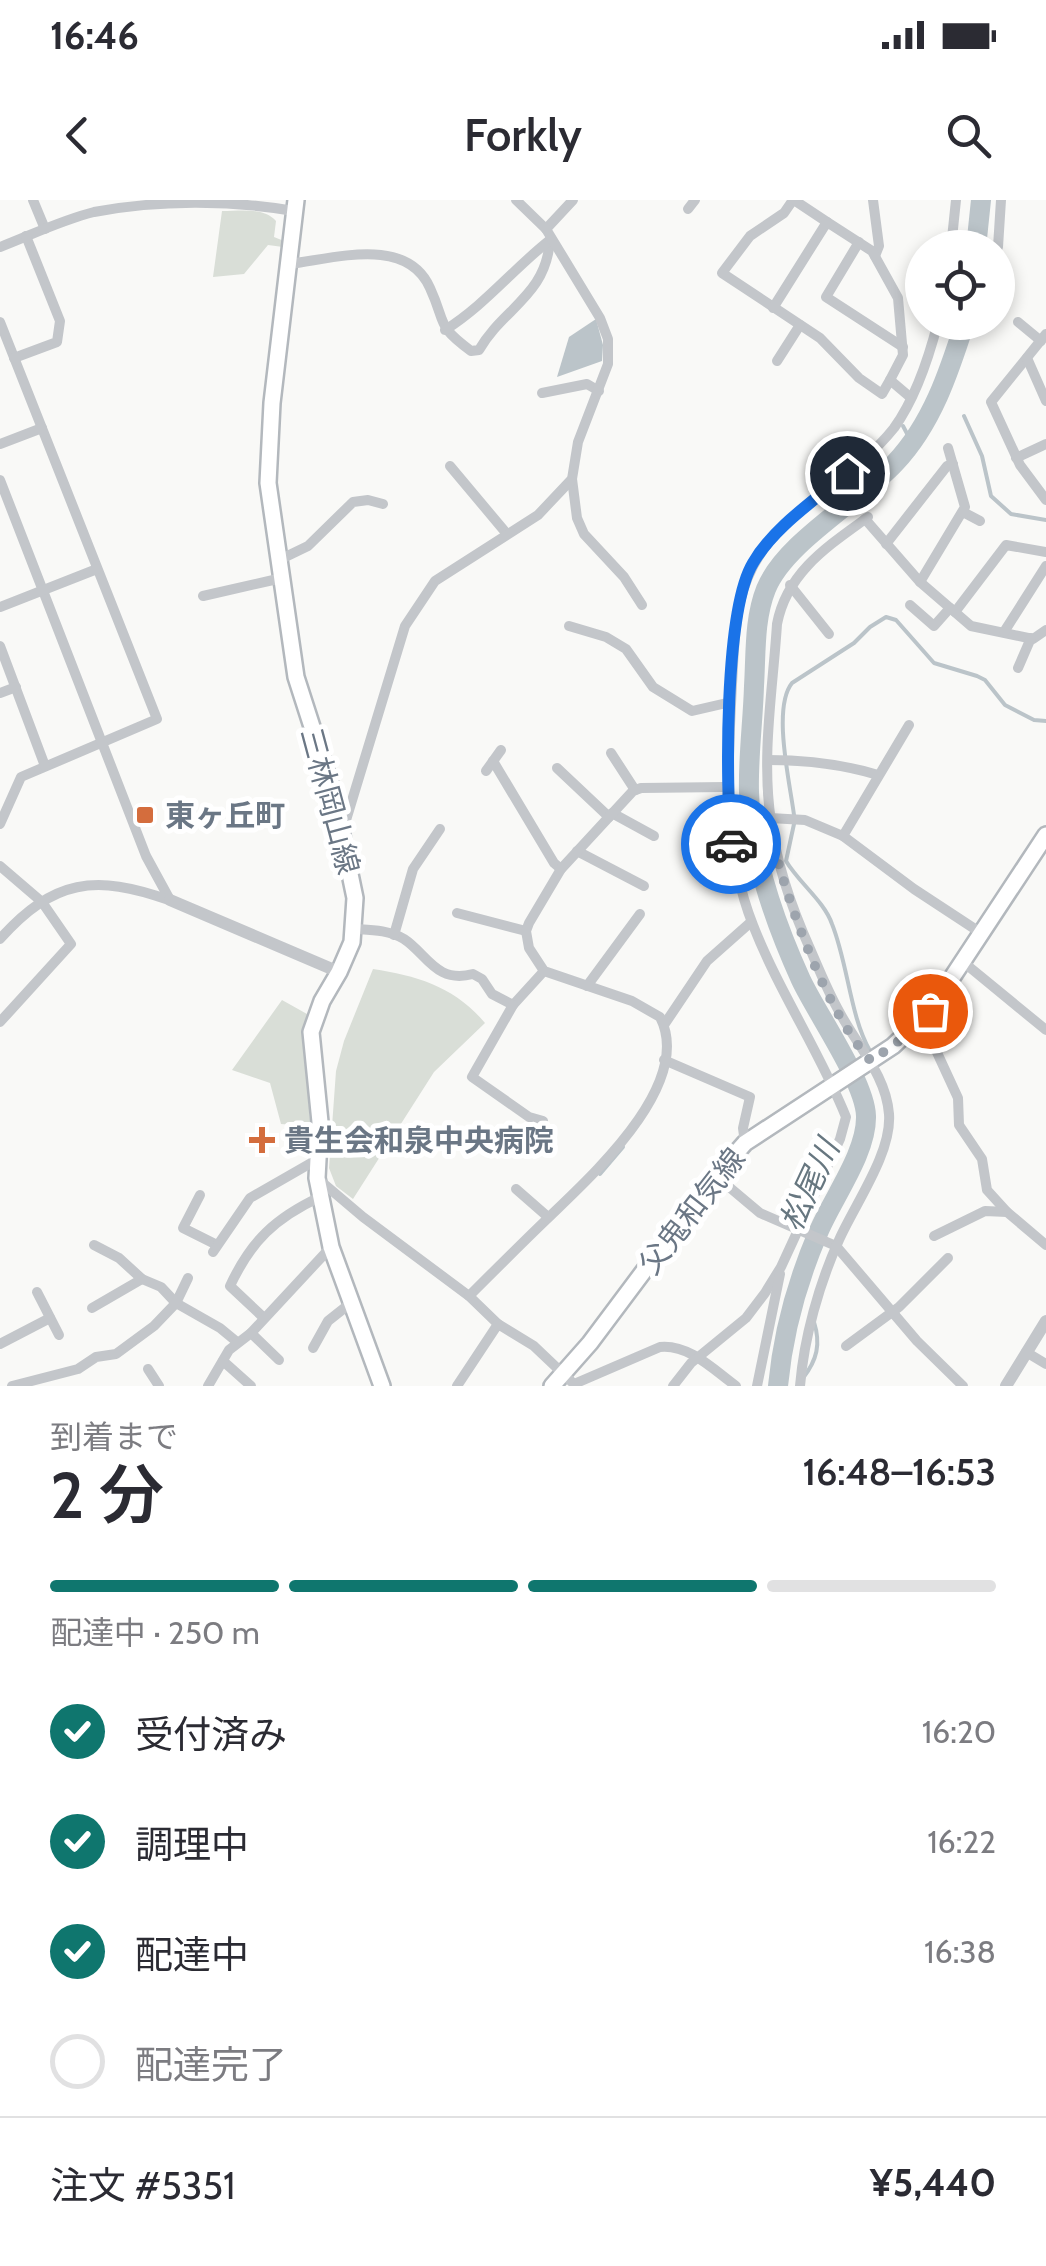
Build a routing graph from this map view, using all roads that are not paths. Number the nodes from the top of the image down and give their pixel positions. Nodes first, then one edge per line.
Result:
1 (33, 200) edge
2 (516, 200) edge
3 (573, 200) edge
4 (794, 200) edge
5 (873, 200) edge
6 (956, 200) edge
7 (1001, 200) edge
8 (157, 202) edge
9 (295, 206) edge
10 (827, 222) junction
11 (999, 222) junction
12 (1013, 224) dead end
13 (44, 229) junction
14 (953, 230) edge
15 (999, 230) edge
16 (26, 236) junction
17 (549, 236) junction
18 (859, 242) junction
19 (0, 247) edge
20 (875, 256) junction
21 (289, 264) junction
22 (773, 308) junction
23 (0, 322) edge
24 (1018, 322) dead end
25 (800, 325) junction
26 (445, 330) junction
27 (1043, 338) edge
28 (931, 340) edge
29 (903, 346) junction
30 (14, 358) junction
31 (1027, 358) junction
32 (777, 361) dead end
33 (890, 380) junction
34 (599, 391) junction
35 (542, 394) dead end
36 (910, 397) junction
37 (1046, 402) edge
38 (42, 428) junction
39 (0, 444) edge
40 (1046, 444) edge
41 (948, 448) dead end
42 (1016, 458) junction
43 (953, 464) junction
44 (450, 466) dead end
45 (572, 479) junction
46 (0, 480) edge
47 (1046, 500) edge
48 (383, 504) dead end
49 (963, 512) junction
50 (980, 521) dead end
51 (507, 534) junction
52 (886, 544) junction
53 (1046, 552) edge
54 (280, 560) junction
55 (1046, 566) edge
56 (97, 569) junction
57 (282, 578) junction
58 (920, 582) junction
59 (790, 585) junction
60 (43, 590) junction
61 (203, 596) dead end
62 (642, 605) dead end
63 (910, 605) dead end
64 (0, 607) edge
65 (953, 610) junction
66 (569, 626) dead end
67 (1046, 630) edge
68 (1004, 632) junction
69 (828, 634) dead end
70 (1031, 638) junction
71 (0, 646) edge
72 (1018, 668) dead end
73 (16, 687) junction
74 (0, 693) edge
75 (731, 702) junction
76 (909, 725) dead end
77 (103, 742) junction
78 (501, 750) dead end
79 (611, 753) dead end
80 (768, 760) junction
81 (46, 766) junction
82 (878, 775) junction
83 (560, 776) dead end
84 (726, 787) junction
85 (635, 790) junction
86 (611, 815) junction
87 (770, 818) junction
88 (0, 824) edge
89 (342, 831) junction
90 (433, 833) dead end
91 (1046, 835) edge
92 (654, 836) dead end
93 (843, 836) junction
94 (577, 851) junction
95 (775, 854) junction
96 (737, 862) junction
97 (0, 866) edge
98 (561, 868) junction
99 (644, 886) dead end
100 (170, 900) junction
101 (42, 902) junction
102 (456, 913) dead end
103 (640, 914) dead end
104 (752, 922) junction
105 (355, 928) junction
106 (526, 931) junction
107 (981, 933) junction
108 (394, 934) junction
109 (0, 939) edge
110 (962, 962) junction
111 (544, 971) junction
112 (340, 972) junction
113 (588, 986) junction
114 (513, 1005) junction
115 (2, 1015) edge
116 (922, 1020) junction
117 (664, 1025) junction
118 (1046, 1030) edge
119 (664, 1060) junction
120 (868, 1063) junction
121 (834, 1084) junction
122 (543, 1121) dead end
123 (744, 1143) junction
124 (318, 1159) junction
125 (716, 1176) junction
126 (317, 1178) junction
127 (200, 1195) dead end
128 (320, 1196) junction
129 (519, 1197) dead end
130 (1007, 1212) junction
131 (548, 1217) junction
132 (799, 1228) junction
133 (934, 1236) dead end
134 (94, 1245) dead end
135 (835, 1246) junction
136 (1046, 1246) edge
137 (331, 1248) junction
138 (948, 1258) dead end
139 (781, 1267) junction
140 (188, 1278) dead end
141 (142, 1279) junction
142 (37, 1292) dead end
143 (469, 1296) junction
144 (352, 1302) junction
145 (176, 1303) junction
146 (92, 1308) dead end
147 (893, 1311) junction
148 (50, 1318) junction
149 (264, 1318) junction
150 (1046, 1321) edge
151 (498, 1324) junction
152 (251, 1333) junction
153 (59, 1336) dead end
154 (237, 1342) junction
155 (0, 1344) edge
156 (846, 1346) dead end
157 (313, 1348) dead end
158 (1026, 1352) junction
159 (270, 1356) dead end
160 (698, 1358) junction
161 (223, 1361) junction
162 (1046, 1364) edge
163 (558, 1381) edge
164 (12, 1386) edge
165 (208, 1386) edge
166 (251, 1386) edge
167 (382, 1386) edge
168 (458, 1386) edge
169 (673, 1386) edge
170 (736, 1386) edge
171 (757, 1386) edge
172 (800, 1386) edge
173 (964, 1386) edge
174 (1006, 1386) edge

1 - 13 street
2 - 17 street
3 - 17 street
4 - 10 street
4 - 22 street
5 - 20 street
6 - 14 street
7 - 11 street
8 - 9 street
8 - 13 street
9 - 21 main road, 三林岡山線
10 - 18 street
10 - 22 street
11 - 12 street
11 - 15 street
13 - 16 street
16 - 19 street
16 - 30 street
17 - 26 street
17 - 26 street
17 - 34 street
18 - 20 street
18 - 29 street
20 - 29 street
21 - 26 street
21 - 54 main road, 三林岡山線
22 - 25 street
23 - 30 street
24 - 27 street
25 - 32 street
25 - 33 street
27 - 31 street
28 - 36 street
29 - 33 street
30 - 38 street
31 - 37 street
31 - 42 street
33 - 36 street
34 - 35 street
34 - 45 street
36 - 75 street
38 - 39 street
38 - 56 street
40 - 42 street
41 - 43 street
42 - 47 street
43 - 49 street
43 - 52 street
44 - 51 street
45 - 51 street
45 - 62 street
46 - 60 street
48 - 54 street
49 - 50 street
49 - 58 street
51 - 89 street
52 - 58 street
52 - 59 street
53 - 65 street
54 - 57 main road, 三林岡山線
55 - 68 street
56 - 60 street
56 - 77 street
57 - 61 street
57 - 89 main road, 三林岡山線
58 - 65 street
59 - 69 street
59 - 80 street
60 - 64 street
60 - 77 street
63 - 65 street
65 - 68 street
66 - 75 street
67 - 70 street
68 - 70 street
70 - 72 street
71 - 73 street
73 - 74 street
73 - 81 street
75 - 84 street
76 - 82 street
77 - 81 street
77 - 100 street
78 - 98 street
79 - 85 street
80 - 82 street
80 - 87 street
81 - 88 street
82 - 93 street
83 - 86 street
84 - 85 street
84 - 96 street
85 - 86 street
86 - 92 street
86 - 94 street
87 - 93 street
87 - 95 street
89 - 105 main road, 三林岡山線
90 - 108 street
91 - 107 main road, 父鬼和気線
93 - 107 street
94 - 98 street
94 - 99 street
95 - 96 street
95 - 120 street
96 - 104 street
97 - 101 street
98 - 106 street
100 - 101 street
100 - 112 street
101 - 109 street
101 - 115 street
102 - 106 street
103 - 113 street
104 - 117 street
104 - 121 street
105 - 108 street
105 - 112 main road, 三林岡山線
106 - 111 street
107 - 110 main road, 父鬼和気線
108 - 114 street
110 - 116 main road, 父鬼和気線
110 - 118 street
111 - 113 street
111 - 114 street
112 - 124 main road, 三林岡山線
113 - 117 street
114 - 122 street
116 - 120 main road, 父鬼和気線
116 - 130 street
117 - 119 street
119 - 123 street
119 - 131 street
120 - 121 main road, 父鬼和気線
120 - 135 street
121 - 123 main road, 父鬼和気線
121 - 132 street
123 - 125 main road, 父鬼和気線
124 - 126 main road, 三林岡山線
124 - 127 street
125 - 132 street
125 - 163 main road, 父鬼和気線
126 - 128 main road, 三林岡山線
126 - 143 street
128 - 137 main road, 三林岡山線
128 - 149 street
129 - 131 street
130 - 133 street
130 - 136 street
131 - 143 street
132 - 135 street
132 - 139 street
134 - 141 street
135 - 147 street
135 - 172 street
137 - 144 main road, 三林岡山線
137 - 149 street
138 - 147 street
139 - 160 street
139 - 171 street
140 - 145 street
141 - 145 street
141 - 146 street
142 - 148 street
143 - 151 street
144 - 157 street
144 - 167 main road, 三林岡山線
145 - 154 street
145 - 164 street
147 - 156 street
147 - 173 street
148 - 153 street
148 - 155 street
149 - 152 street
150 - 158 street
151 - 163 street
151 - 168 street
152 - 154 street
152 - 159 street
154 - 161 street
158 - 162 street
158 - 174 street
160 - 163 street
160 - 169 street
160 - 170 street
161 - 165 street
161 - 166 street

